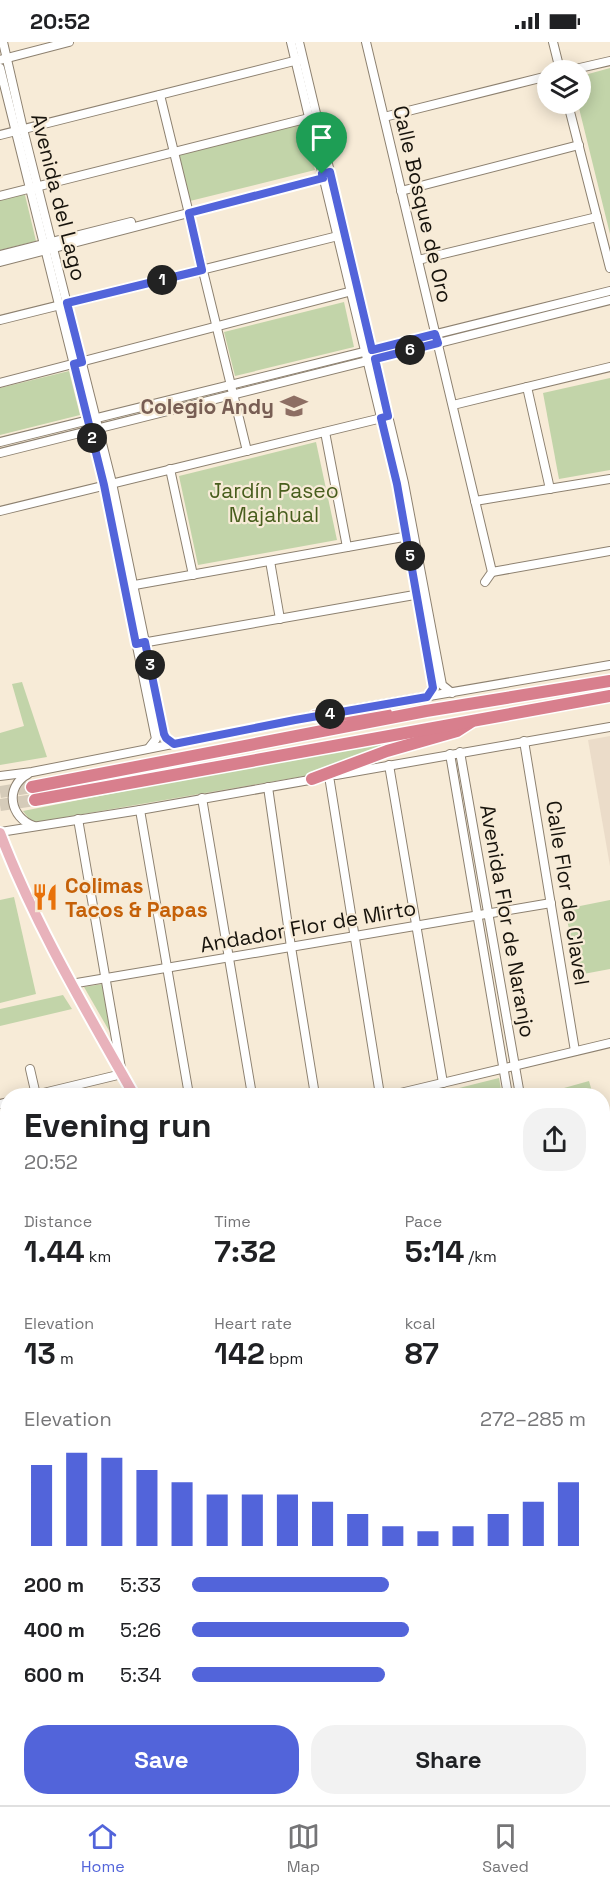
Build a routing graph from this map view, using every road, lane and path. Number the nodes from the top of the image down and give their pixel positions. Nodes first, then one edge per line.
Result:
1 (3, 42) edge
2 (69, 42) edge
3 (291, 42) edge
4 (299, 42) edge
5 (366, 42) edge
6 (553, 42) edge
7 (3, 59) edge
8 (299, 60) junction
9 (558, 60) edge
10 (610, 61) edge
11 (591, 65) edge
12 (0, 69) edge
13 (537, 79) edge
14 (160, 95) junction
15 (571, 114) edge
16 (313, 117) junction
17 (384, 117) junction
18 (19, 130) junction
19 (0, 135) edge
20 (579, 145) junction
21 (174, 152) junction
22 (327, 175) junction
23 (34, 187) junction
24 (401, 191) junction
25 (0, 196) edge
26 (188, 210) junction
27 (597, 217) junction
28 (341, 235) junction
29 (48, 246) junction
30 (0, 255) edge
31 (418, 260) junction
32 (0, 262) edge
33 (610, 268) edge
34 (202, 270) junction
35 (354, 291) junction
36 (610, 291) edge
37 (610, 300) edge
38 (63, 304) junction
39 (0, 320) edge
40 (216, 327) junction
41 (435, 334) junction
42 (438, 343) junction
43 (369, 351) junction
44 (371, 360) junction
45 (78, 363) junction
46 (610, 367) edge
47 (0, 383) edge
48 (230, 385) junction
49 (527, 387) junction
50 (233, 395) junction
51 (453, 405) junction
52 (385, 417) junction
53 (92, 419) junction
54 (94, 430) junction
55 (325, 432) junction
56 (0, 442) edge
57 (247, 451) junction
58 (0, 453) edge
59 (170, 469) junction
60 (610, 479) edge
61 (108, 484) junction
62 (550, 489) junction
63 (475, 501) junction
64 (0, 511) edge
65 (410, 536) junction
66 (347, 547) junction
67 (610, 551) edge
68 (270, 561) junction
69 (492, 572) junction
70 (193, 575) junction
71 (485, 582) dead end
72 (133, 586) junction
73 (124, 587) junction
74 (420, 594) junction
75 (280, 618) junction
76 (427, 628) junction
77 (145, 642) junction
78 (136, 644) junction
79 (610, 664) edge
80 (147, 674) junction
81 (610, 681) edge
82 (452, 693) junction
83 (427, 697) junction
84 (606, 697) edge
85 (426, 711) junction
86 (315, 716) junction
87 (477, 719) junction
88 (610, 727) edge
89 (524, 741) junction
90 (174, 744) junction
91 (149, 748) junction
92 (460, 752) junction
93 (450, 754) junction
94 (389, 765) junction
95 (32, 772) junction
96 (0, 776) edge
97 (329, 776) junction
98 (312, 779) junction
99 (268, 787) junction
100 (202, 798) junction
101 (140, 810) junction
102 (78, 819) junction
103 (37, 826) junction
104 (0, 832) edge
105 (551, 903) junction
106 (489, 914) junction
107 (478, 916) junction
108 (417, 926) junction
109 (354, 936) junction
110 (291, 947) junction
111 (230, 957) junction
112 (167, 968) junction
113 (105, 979) junction
114 (71, 984) junction
115 (610, 1043) edge
116 (575, 1051) junction
117 (515, 1066) junction
118 (504, 1068) junction
119 (30, 1069) dead end
120 (122, 1074) junction
121 (443, 1083) junction
122 (34, 1088) edge
123 (65, 1088) edge
124 (130, 1088) edge
125 (188, 1088) edge
126 (251, 1088) edge
127 (314, 1088) edge
128 (379, 1088) edge
129 (422, 1088) edge
130 (507, 1088) edge
131 (519, 1088) edge

1 - 7 street, Avenida del Lago
2 - 7 street
3 - 8 street
4 - 8 street
5 - 17 street, Calle Bosque de Oro
6 - 9 street
7 - 18 street, Avenida del Lago
8 - 14 street
8 - 16 street
10 - 11 street
12 - 18 street, Avenida del Lago
13 - 17 street
14 - 18 street
14 - 21 street
15 - 20 street
16 - 21 street
16 - 22 street
17 - 24 street, Calle Bosque de Oro
18 - 19 street
18 - 23 street, Avenida del Lago
20 - 24 street
20 - 27 street
21 - 23 street
21 - 26 street
22 - 26 street
22 - 28 street
23 - 25 street
23 - 29 street, Avenida del Lago
24 - 31 street, Calle Bosque de Oro
26 - 29 street
26 - 34 street
27 - 31 street
27 - 33 street
28 - 34 street
28 - 35 street
29 - 30 street
29 - 32 street
29 - 38 street, Avenida del Lago
31 - 41 street, Calle Bosque de Oro
34 - 38 street
34 - 40 street
35 - 40 street
35 - 43 street
36 - 41 street
37 - 42 street
38 - 39 street
38 - 45 street, Avenida del Lago
40 - 45 street
40 - 48 street
41 - 42 street, Calle Bosque de Oro
41 - 43 street
42 - 44 street
42 - 51 street, Calle Bosque de Oro
43 - 44 street
43 - 48 street
44 - 50 street
44 - 52 street
45 - 47 street
45 - 53 street, Avenida del Lago
46 - 49 street
48 - 50 street
48 - 53 street
49 - 51 street
49 - 62 street
50 - 54 street
50 - 57 street
51 - 63 street, Calle Bosque de Oro
52 - 55 street
52 - 65 street
53 - 54 street, Avenida del Lago
53 - 56 street
54 - 58 street
54 - 61 street, Avenida del Lago
55 - 57 street
55 - 66 street
57 - 59 street
59 - 61 street
59 - 70 street
60 - 62 street
61 - 64 street
61 - 72 street, Avenida del Lago
61 - 73 street, Avenida del Lago
62 - 63 street
63 - 69 street, Calle Bosque de Oro
65 - 66 street
65 - 74 street
66 - 68 street
67 - 69 street
68 - 70 street
68 - 75 street
69 - 71 street
70 - 72 street
72 - 73 street
72 - 77 street, Avenida del Lago
73 - 78 street, Avenida del Lago
74 - 75 street
74 - 76 street
75 - 77 street
76 - 82 street
76 - 83 street
77 - 78 street
77 - 80 street, Avenida del Lago
78 - 80 street, Avenida del Lago
79 - 82 street
80 - 90 street, Avenida del Lago
80 - 91 street, Avenida del Lago
81 - 85 highway
82 - 83 street
83 - 86 street
84 - 87 highway
85 - 86 highway
85 - 87 highway
86 - 90 street
87 - 98 highway
88 - 89 street
89 - 92 street
89 - 105 street, Calle Flor de Clavel
90 - 91 street
91 - 95 street
92 - 93 street
92 - 106 street, Avenida Flor de Naranjo
93 - 94 street
93 - 107 street, Avenida Flor de Naranjo
94 - 97 street
94 - 108 street
95 - 96 street
95 - 103 street
97 - 98 street
97 - 109 street
98 - 99 street
99 - 100 street
99 - 110 street
100 - 101 street
100 - 111 street
101 - 102 street
101 - 112 street
102 - 103 street
102 - 113 street
103 - 104 street
104 - 114 main road
105 - 106 street, Andador Flor de Mirto
105 - 116 street, Calle Flor de Clavel
106 - 107 street, Andador Flor de Mirto
106 - 117 street, Avenida Flor de Naranjo
107 - 108 street, Andador Flor de Mirto
107 - 118 street, Avenida Flor de Naranjo
108 - 109 street, Andador Flor de Mirto
108 - 121 street
109 - 110 street, Andador Flor de Mirto
109 - 128 street
110 - 111 street, Andador Flor de Mirto
110 - 127 street
111 - 112 street, Andador Flor de Mirto
111 - 126 street
112 - 113 street, Andador Flor de Mirto
112 - 125 street
113 - 114 street, Andador Flor de Mirto
113 - 120 street
114 - 120 main road
115 - 116 street
116 - 117 street
117 - 118 street
117 - 131 street, Avenida Flor de Naranjo
118 - 121 street
118 - 130 street, Avenida Flor de Naranjo
119 - 122 street
120 - 123 street
120 - 124 main road
121 - 129 street

